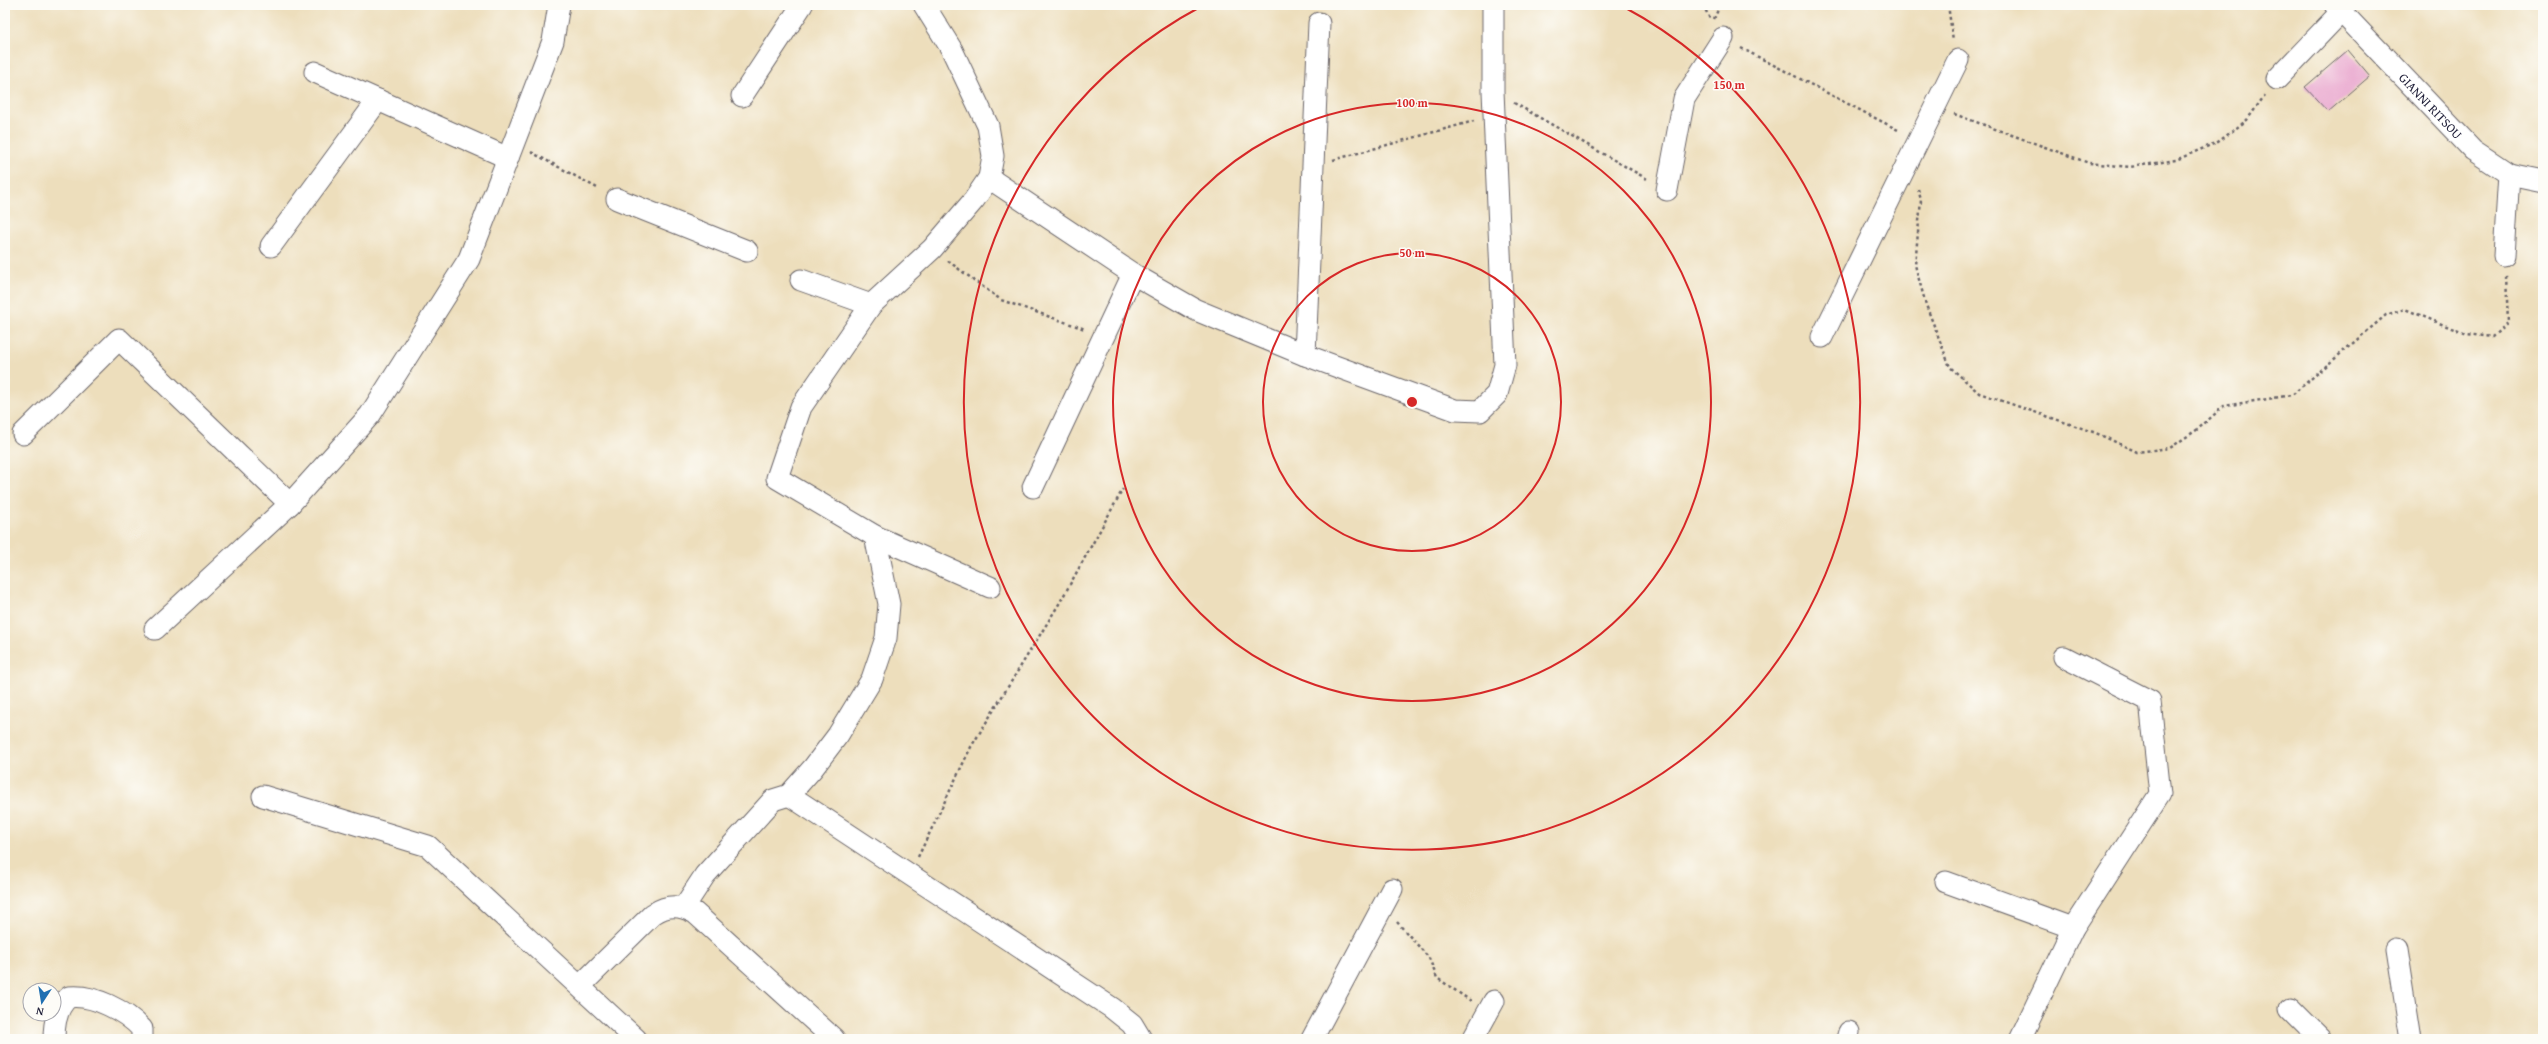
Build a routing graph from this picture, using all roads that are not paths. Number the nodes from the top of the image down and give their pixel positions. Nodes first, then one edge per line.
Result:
1 (560, 5) edge
2 (802, 5) edge
3 (924, 5) edge
4 (1493, 5) edge
5 (2338, 9) edge
6 (1320, 23) dead end
7 (1718, 30) road end
8 (1958, 60) road end
9 (315, 72) dead end
10 (2277, 79) road end
11 (742, 96) dead end
12 (378, 100) junction
13 (511, 151) junction
14 (2509, 174) junction
15 (989, 178) junction
16 (2543, 181) edge
17 (1666, 190) road end
18 (617, 199) road end
19 (272, 246) dead end
20 (747, 251) dead end
21 (2504, 256) road end
22 (1133, 274) junction
23 (801, 280) dead end
24 (871, 305) junction
25 (1822, 337) dead end
26 (1306, 355) junction
27 (23, 434) dead end
28 (1034, 487) dead end
29 (290, 504) junction
30 (875, 536) junction
31 (990, 588) dead end
32 (156, 629) dead end
33 (2064, 657) dead end
34 (789, 795) junction
35 (263, 796) dead end
36 (1946, 882) dead end
37 (1388, 898) road end
38 (684, 907) junction
39 (2073, 928) junction
40 (2397, 949) dead end
41 (580, 986) junction
42 (1491, 1007) road end
43 (2290, 1009) dead end
44 (54, 1039) edge
45 (142, 1039) edge
46 (636, 1039) edge
47 (834, 1039) edge
48 (1141, 1039) edge
49 (1312, 1039) edge
50 (1473, 1039) edge
51 (2020, 1039) edge
52 (2320, 1039) edge
53 (2411, 1039) edge

1 - 13 street
2 - 11 street
3 - 15 street
4 - 26 street
5 - 10 street
5 - 14 street, GIANNI RITSOU
6 - 26 street
7 - 17 street
8 - 25 street
9 - 12 street
12 - 13 street
12 - 19 street
13 - 29 street
14 - 16 street, GIANNI RITSOU
14 - 21 street
15 - 22 street
15 - 24 street
18 - 20 street
22 - 26 street
22 - 28 street
23 - 24 street
24 - 30 street
27 - 29 street
29 - 32 street
30 - 31 street
30 - 34 street
33 - 39 street
34 - 38 street
34 - 48 street
35 - 41 street
36 - 39 street
37 - 49 street
38 - 41 street
38 - 47 street
39 - 51 street
40 - 53 street
41 - 46 street
42 - 50 street
43 - 52 street
44 - 45 street

